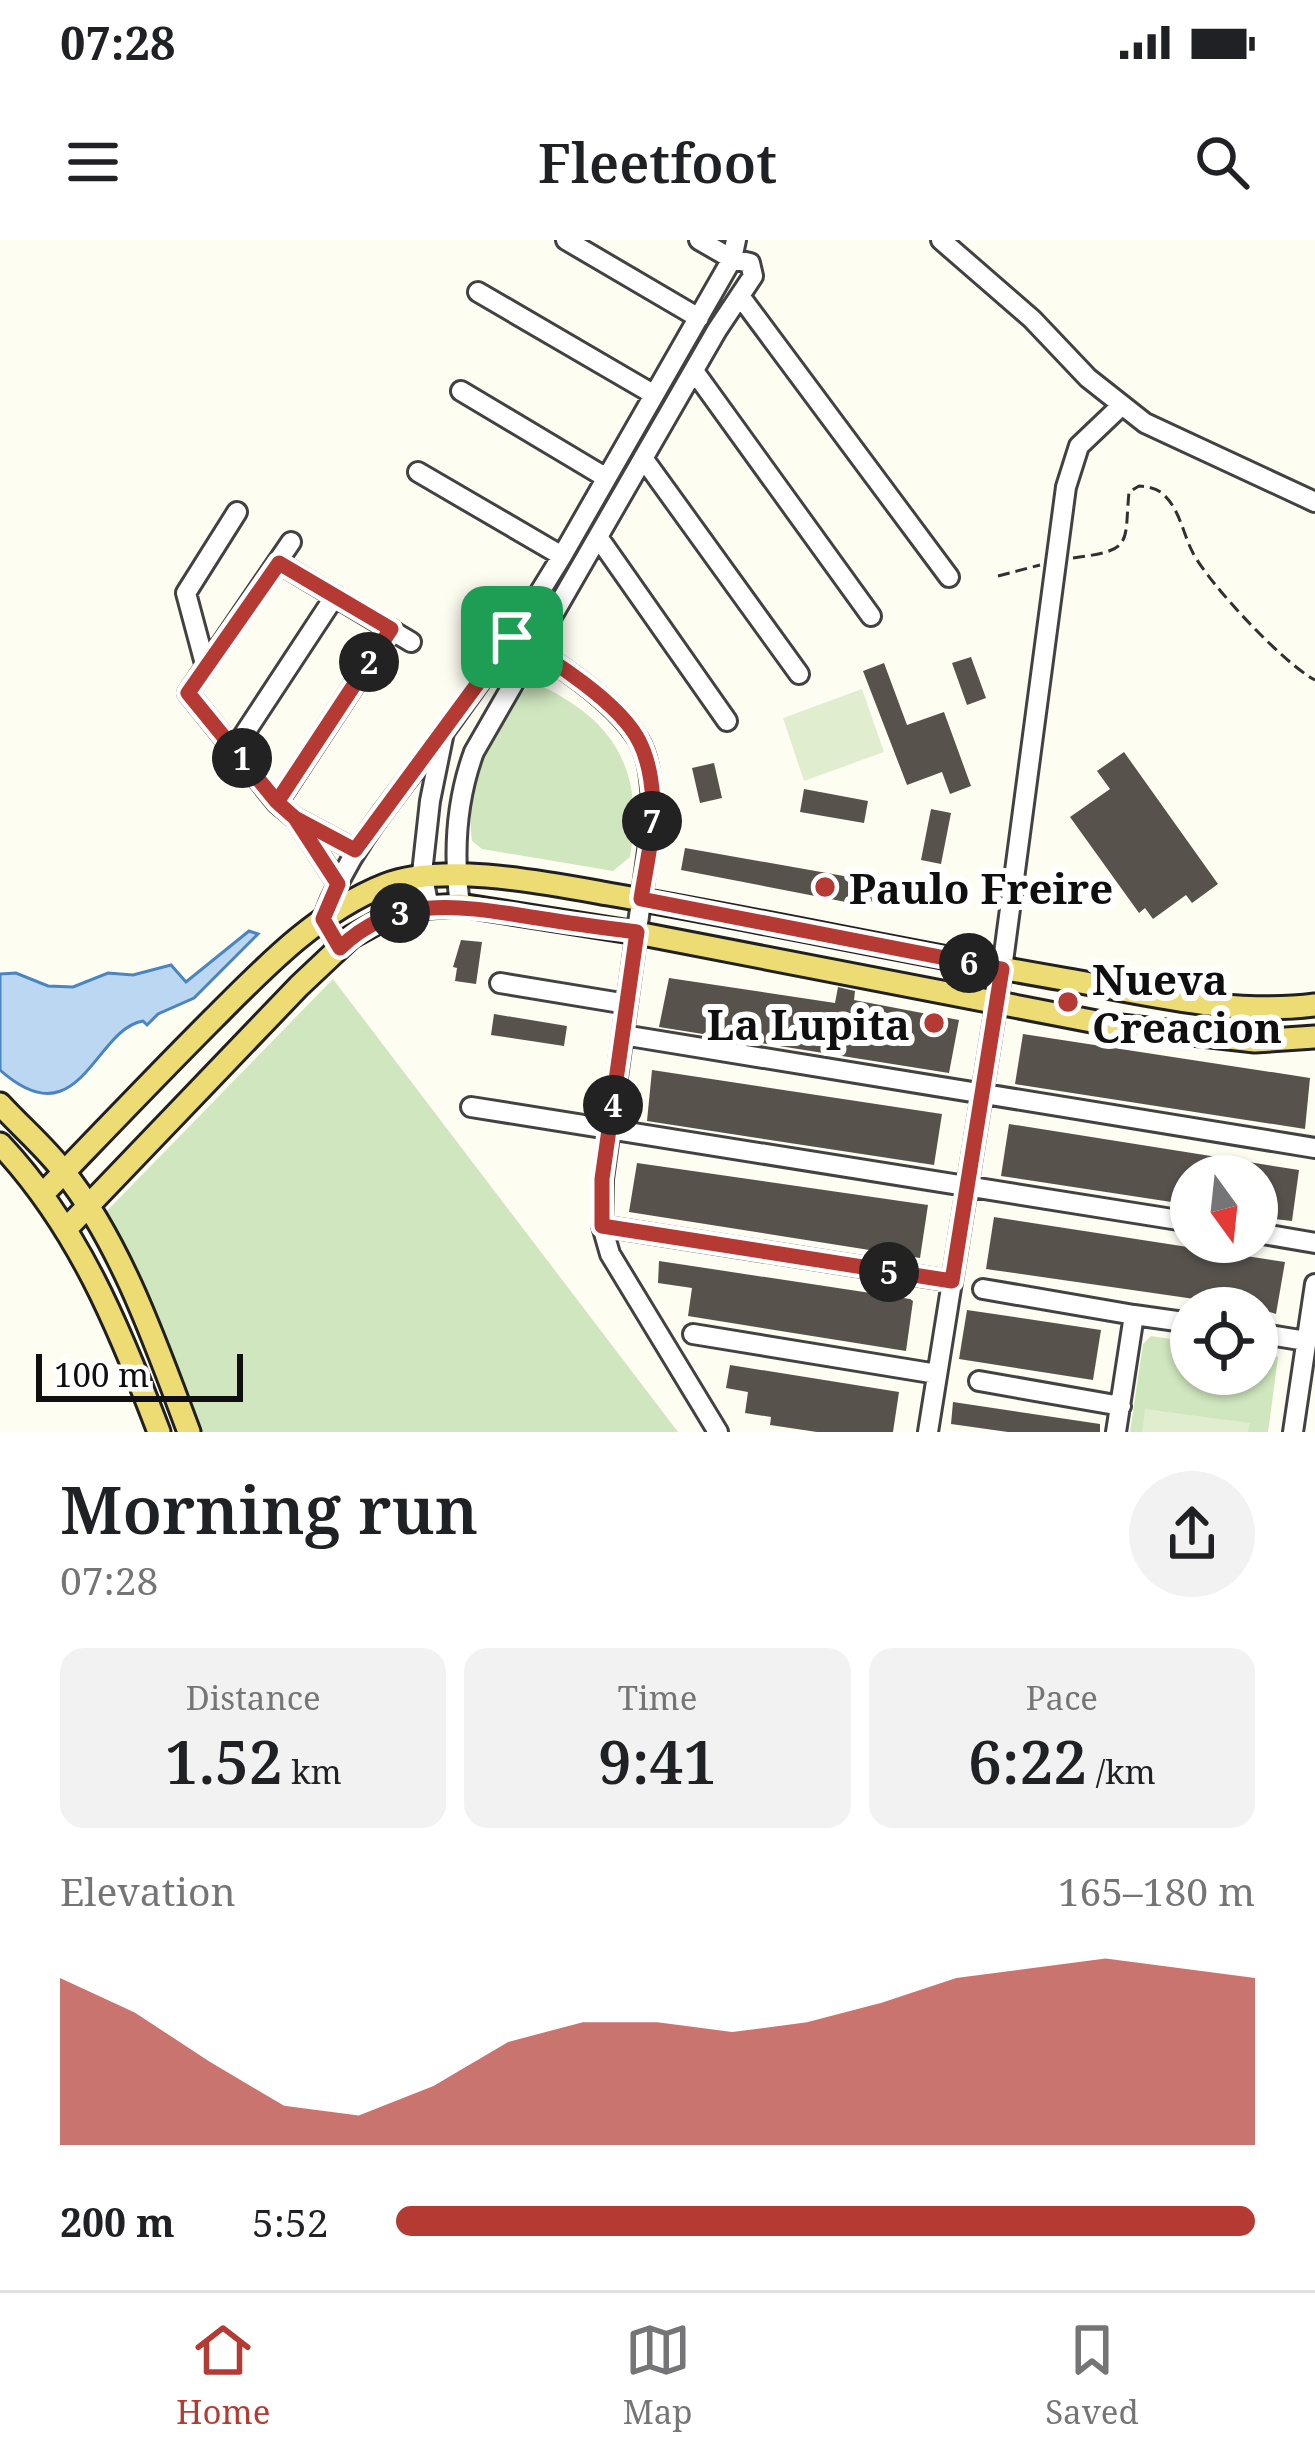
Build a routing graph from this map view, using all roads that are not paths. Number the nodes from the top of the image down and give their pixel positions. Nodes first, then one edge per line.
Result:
1 (566, 240) edge
2 (700, 240) edge
3 (941, 240) edge
4 (734, 249) edge
5 (478, 292) dead end
6 (740, 296) junction
7 (699, 318) junction
8 (694, 371) junction
9 (461, 391) dead end
10 (653, 394) junction
11 (1122, 405) junction
12 (644, 458) junction
13 (418, 472) dead end
14 (605, 477) junction
15 (1315, 502) edge
16 (237, 512) dead end
17 (598, 537) junction
18 (291, 542) dead end
19 (562, 556) junction
20 (279, 563) junction
21 (949, 577) dead end
22 (334, 596) junction
23 (871, 616) dead end
24 (391, 629) junction
25 (512, 637) junction
26 (411, 642) dead end
27 (532, 648) junction
28 (205, 664) junction
29 (800, 674) dead end
30 (727, 721) dead end
31 (444, 732) junction
32 (235, 748) junction
33 (277, 802) junction
34 (295, 818) junction
35 (355, 850) junction
36 (422, 873) junction
37 (456, 875) junction
38 (338, 884) junction
39 (641, 899) junction
40 (460, 905) junction
41 (429, 907) junction
42 (323, 919) junction
43 (637, 932) junction
44 (340, 948) junction
45 (1002, 969) junction
46 (500, 983) dead end
47 (997, 1001) junction
48 (627, 1004) junction
49 (1315, 1005) edge
50 (623, 1035) junction
51 (1315, 1037) edge
52 (980, 1093) junction
53 (0, 1104) edge
54 (471, 1107) dead end
55 (609, 1128) junction
56 (0, 1144) edge
57 (1315, 1148) edge
58 (64, 1172) junction
59 (966, 1186) junction
60 (43, 1193) junction
61 (89, 1207) junction
62 (1170, 1219) edge
63 (602, 1226) junction
64 (67, 1229) junction
65 (1278, 1237) edge
66 (1315, 1243) edge
67 (952, 1281) junction
68 (1315, 1284) edge
69 (982, 1289) dead end
70 (1134, 1315) junction
71 (1170, 1320) edge
72 (693, 1334) dead end
73 (1278, 1334) edge
74 (1310, 1335) edge
75 (937, 1374) junction
76 (979, 1381) dead end
77 (1121, 1406) junction
78 (158, 1432) edge
79 (189, 1432) edge
80 (718, 1432) edge
81 (928, 1432) edge
82 (1116, 1432) edge
83 (1293, 1432) edge

1 - 7 street
2 - 4 street
3 - 11 street
4 - 6 street
4 - 7 street
5 - 10 street
6 - 8 street
6 - 21 street
7 - 10 street
8 - 12 street
8 - 23 street
9 - 14 street
10 - 14 street
11 - 15 street
11 - 45 street
12 - 17 street
12 - 29 street
13 - 19 street
14 - 19 street
16 - 28 street
17 - 27 street
17 - 30 street
18 - 20 street
19 - 25 street
20 - 22 street
20 - 28 street
22 - 24 street
22 - 32 street
24 - 26 street
24 - 33 street
25 - 27 street
25 - 31 street
27 - 37 street
27 - 39 street
28 - 32 street
31 - 35 street
31 - 36 street
32 - 33 street
33 - 34 street
34 - 35 street
34 - 38 street
35 - 38 street
36 - 37 main road
36 - 41 street
36 - 42 main road
37 - 39 main road
37 - 40 street
38 - 42 street
39 - 43 street
39 - 45 main road
40 - 41 main road
40 - 43 main road
41 - 44 main road
42 - 44 street
42 - 58 main road
43 - 47 main road
43 - 48 street
44 - 61 main road
45 - 47 street
45 - 49 main road
46 - 48 street
47 - 51 main road
47 - 52 street
48 - 50 street
50 - 52 street
50 - 55 street
52 - 57 street
52 - 59 street
53 - 58 main road
54 - 55 street
55 - 59 street
55 - 63 street
56 - 60 main road
58 - 60 main road
58 - 61 main road
59 - 62 street
59 - 67 street
60 - 64 main road
61 - 64 main road
61 - 79 main road
63 - 67 street
63 - 80 street
64 - 78 main road
65 - 66 street
67 - 75 street
68 - 74 street
69 - 70 street
70 - 71 street
70 - 77 street
72 - 75 street
73 - 74 street
74 - 83 street
75 - 81 street
76 - 77 street
77 - 82 street

